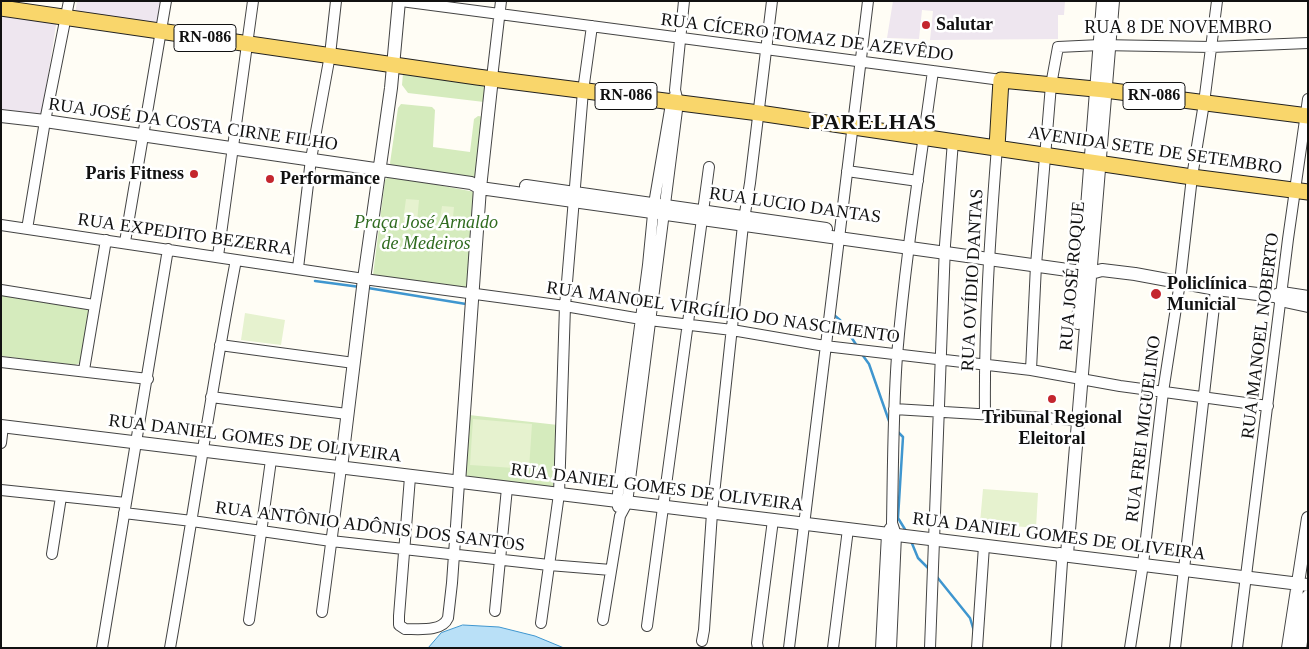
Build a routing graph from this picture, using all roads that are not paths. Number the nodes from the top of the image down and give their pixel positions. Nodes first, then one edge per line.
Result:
1 (69, 1) edge
2 (166, 1) edge
3 (253, 1) edge
4 (336, 1) edge
5 (400, 1) edge
6 (501, 1) edge
7 (684, 1) edge
8 (772, 1) edge
9 (868, 1) edge
10 (1103, 1) edge
11 (1113, 1) edge
12 (1217, 1) edge
13 (467, 5) edge
14 (1, 8) edge
15 (499, 14) junction
16 (66, 17) junction
17 (592, 26) junction
18 (162, 32) junction
19 (680, 38) junction
20 (1308, 43) edge
21 (248, 44) junction
22 (1104, 45) junction
23 (1211, 46) junction
24 (766, 49) junction
25 (330, 54) junction
26 (860, 61) junction
27 (393, 65) junction
28 (933, 71) junction
29 (492, 78) junction
30 (1000, 80) junction
31 (1051, 85) junction
32 (1101, 90) junction
33 (584, 91) junction
34 (675, 98) junction
35 (1308, 99) edge
36 (1204, 103) junction
37 (759, 113) junction
38 (1, 116) edge
39 (1307, 116) edge
40 (45, 121) junction
41 (853, 127) junction
42 (142, 136) junction
43 (924, 137) junction
44 (953, 141) junction
45 (997, 147) junction
46 (233, 148) junction
47 (1046, 156) junction
48 (311, 159) junction
49 (1095, 162) junction
50 (709, 168) dead end
51 (379, 170) junction
52 (847, 171) junction
53 (1192, 177) junction
54 (918, 181) junction
55 (477, 184) junction
56 (1302, 191) edge
57 (574, 197) junction
58 (659, 209) junction
59 (703, 215) junction
60 (743, 221) junction
61 (1, 225) edge
62 (27, 228) junction
63 (839, 235) junction
64 (106, 240) junction
65 (125, 242) junction
66 (910, 244) junction
67 (168, 249) junction
68 (945, 249) junction
69 (989, 255) junction
70 (218, 256) junction
71 (236, 260) junction
72 (1036, 261) junction
73 (298, 268) junction
74 (1090, 268) junction
75 (364, 279) junction
76 (1180, 282) junction
77 (1216, 289) junction
78 (1, 290) edge
79 (473, 294) junction
80 (1279, 297) junction
81 (1308, 297) edge
82 (94, 305) junction
83 (565, 306) junction
84 (1308, 306) edge
85 (646, 319) junction
86 (688, 324) junction
87 (732, 330) junction
88 (220, 345) junction
89 (825, 346) junction
90 (897, 355) junction
91 (940, 360) junction
92 (1, 362) edge
93 (354, 363) junction
94 (984, 365) junction
95 (84, 370) junction
96 (1031, 370) junction
97 (1078, 378) junction
98 (148, 379) junction
99 (1164, 392) junction
100 (212, 397) junction
101 (1203, 398) junction
102 (1268, 406) junction
103 (894, 409) junction
104 (939, 412) junction
105 (347, 414) junction
106 (985, 414) junction
107 (1074, 420) junction
108 (2, 426) edge
109 (137, 442) junction
110 (1, 443) edge
111 (203, 450) junction
112 (270, 460) junction
113 (341, 468) junction
114 (410, 477) junction
115 (459, 483) junction
116 (507, 488) junction
117 (1, 490) edge
118 (559, 494) junction
119 (61, 497) junction
120 (622, 502) junction
121 (664, 506) junction
122 (125, 508) junction
123 (712, 513) junction
124 (1308, 518) edge
125 (773, 520) junction
126 (192, 521) junction
127 (805, 523) junction
128 (848, 529) junction
129 (892, 530) junction
130 (261, 531) junction
131 (935, 540) junction
132 (331, 541) junction
133 (984, 546) junction
134 (405, 549) junction
135 (52, 554) dead end
136 (454, 554) junction
137 (1063, 556) junction
138 (501, 559) junction
139 (1143, 564) junction
140 (549, 565) junction
141 (611, 570) junction
142 (1184, 570) junction
143 (1247, 577) junction
144 (1303, 584) edge
145 (1308, 596) edge
146 (495, 611) dead end
147 (322, 612) dead end
148 (249, 620) dead end
149 (602, 620) dead end
150 (541, 622) dead end
151 (647, 626) dead end
152 (702, 641) dead end
153 (758, 645) edge
154 (102, 648) edge
155 (170, 648) edge
156 (789, 648) edge
157 (833, 648) edge
158 (881, 648) edge
159 (891, 648) edge
160 (930, 648) edge
161 (977, 648) edge
162 (1056, 648) edge
163 (1130, 648) edge
164 (1175, 648) edge
165 (1237, 648) edge
166 (1288, 648) edge
167 (1300, 648) edge

1 - 16 street
2 - 18 street
3 - 21 street
4 - 25 street
5 - 13 street, RUA CÍCERO TOMAZ DE AZEVÊDO
5 - 27 street
6 - 15 street
7 - 19 street
8 - 24 street
9 - 26 street
10 - 22 street, RUA JOSÉ ROQUE
11 - 22 street, RUA JOSÉ ROQUE
12 - 23 street, RUA FREI MIGUELINO
13 - 15 street, RUA CÍCERO TOMAZ DE AZEVÊDO
14 - 16 main road, RN-086
15 - 17 street, RUA CÍCERO TOMAZ DE AZEVÊDO
15 - 29 street
16 - 18 main road, RN-086
16 - 40 street
17 - 19 street, RUA CÍCERO TOMAZ DE AZEVÊDO
17 - 33 street
18 - 21 main road, RN-086
18 - 42 street
19 - 24 street, RUA CÍCERO TOMAZ DE AZEVÊDO
19 - 34 street
20 - 23 street, RUA 8 DE NOVEMBRO
21 - 25 main road, RN-086
21 - 46 street
22 - 23 street, RUA 8 DE NOVEMBRO
22 - 31 street, RUA 8 DE NOVEMBRO
22 - 32 street, RUA JOSÉ ROQUE
23 - 36 street, RUA FREI MIGUELINO
24 - 26 street, RUA CÍCERO TOMAZ DE AZEVÊDO
24 - 37 street
25 - 27 main road, RN-086
25 - 48 street
26 - 28 street, RUA CÍCERO TOMAZ DE AZEVÊDO
26 - 41 street
27 - 29 main road, RN-086
27 - 51 street
28 - 30 street, RUA CÍCERO TOMAZ DE AZEVÊDO
28 - 43 street
29 - 33 main road, RN-086
29 - 55 street
30 - 31 main road, RN-086
30 - 45 main road
31 - 32 main road, RN-086
31 - 47 street
32 - 36 main road, RN-086
32 - 49 street, RUA JOSÉ ROQUE
33 - 34 main road, RN-086
33 - 57 street
34 - 37 main road, RN-086
34 - 58 street
35 - 39 street, RUA MANOEL NOBERTO
36 - 39 main road, RN-086
36 - 53 street, RUA FREI MIGUELINO
37 - 41 main road, RN-086
37 - 60 street
38 - 40 street, RUA JOSÉ DA COSTA CIRNE FILHO
39 - 56 street, RUA MANOEL NOBERTO
40 - 42 street, RUA JOSÉ DA COSTA CIRNE FILHO
40 - 62 street
41 - 43 main road, RN-086
41 - 52 street
42 - 46 street, RUA JOSÉ DA COSTA CIRNE FILHO
42 - 65 street
43 - 44 main road, RN-086
43 - 54 street
44 - 45 main road, RN-086
44 - 68 street
45 - 47 main road, AVENIDA SETE DE SETEMBRO / RN-086
45 - 69 street, RUA OVÍDIO DANTAS
46 - 48 street, RUA JOSÉ DA COSTA CIRNE FILHO
46 - 70 street
47 - 49 main road, AVENIDA SETE DE SETEMBRO / RN-086
47 - 72 street
48 - 51 street, RUA JOSÉ DA COSTA CIRNE FILHO
48 - 73 street
49 - 53 main road, AVENIDA SETE DE SETEMBRO / RN-086
49 - 74 street, RUA JOSÉ ROQUE
50 - 59 street
51 - 55 street, RUA JOSÉ DA COSTA CIRNE FILHO
51 - 75 street
52 - 54 street
52 - 63 street
53 - 56 main road, AVENIDA SETE DE SETEMBRO / RN-086
53 - 76 street, RUA FREI MIGUELINO
54 - 66 street
55 - 57 street, RUA LUCIO DANTAS
55 - 79 street
56 - 80 street, RUA MANOEL NOBERTO
57 - 58 street, RUA LUCIO DANTAS
57 - 83 street
58 - 59 street, RUA LUCIO DANTAS
58 - 85 street
59 - 60 street, RUA LUCIO DANTAS
59 - 86 street
60 - 63 street, RUA LUCIO DANTAS
60 - 87 street
61 - 62 street, RUA EXPEDITO BEZERRA
62 - 64 street, RUA EXPEDITO BEZERRA
63 - 66 street, RUA LUCIO DANTAS
63 - 89 street
64 - 65 street, RUA EXPEDITO BEZERRA
64 - 82 street
65 - 67 street, RUA EXPEDITO BEZERRA
66 - 68 street, RUA LUCIO DANTAS
66 - 90 street
67 - 70 street, RUA EXPEDITO BEZERRA
67 - 98 street
68 - 69 street, RUA LUCIO DANTAS
68 - 91 street
69 - 72 street, RUA LUCIO DANTAS
69 - 94 street, RUA OVÍDIO DANTAS
70 - 71 street, RUA EXPEDITO BEZERRA
71 - 73 street, RUA EXPEDITO BEZERRA
71 - 88 street
72 - 74 street, RUA LUCIO DANTAS
72 - 96 street
73 - 75 street, RUA EXPEDITO BEZERRA
74 - 76 street, RUA LUCIO DANTAS
74 - 97 street, RUA JOSÉ ROQUE
75 - 79 street, RUA MANOEL VIRGÍLIO DO NASCIMENTO
75 - 93 street
76 - 77 street, RUA LUCIO DANTAS
76 - 99 street, RUA FREI MIGUELINO
77 - 80 street, RUA LUCIO DANTAS
77 - 101 street
78 - 82 street
79 - 83 street, RUA MANOEL VIRGÍLIO DO NASCIMENTO
79 - 115 street
80 - 81 street, RUA LUCIO DANTAS
80 - 84 street, RUA LUCIO DANTAS
80 - 102 street, RUA MANOEL NOBERTO
82 - 95 street
83 - 85 street, RUA MANOEL VIRGÍLIO DO NASCIMENTO
83 - 118 street
85 - 86 street, RUA MANOEL VIRGÍLIO DO NASCIMENTO
85 - 120 street
86 - 87 street, RUA MANOEL VIRGÍLIO DO NASCIMENTO
86 - 121 street
87 - 89 street, RUA MANOEL VIRGÍLIO DO NASCIMENTO
87 - 123 street
88 - 93 street
88 - 100 street
89 - 90 street, RUA MANOEL VIRGÍLIO DO NASCIMENTO
89 - 127 street
90 - 91 street, RUA MANOEL VIRGÍLIO DO NASCIMENTO
90 - 103 street
91 - 94 street, RUA MANOEL VIRGÍLIO DO NASCIMENTO
91 - 104 street
92 - 95 street
93 - 105 street
94 - 96 street, RUA MANOEL VIRGÍLIO DO NASCIMENTO
94 - 106 street, RUA OVÍDIO DANTAS
95 - 98 street
96 - 97 street, RUA MANOEL VIRGÍLIO DO NASCIMENTO
97 - 99 street
97 - 107 street, RUA JOSÉ ROQUE
98 - 109 street
99 - 101 street
99 - 139 street, RUA FREI MIGUELINO
100 - 105 street
100 - 111 street
101 - 102 street
101 - 142 street
102 - 143 street, RUA MANOEL NOBERTO
103 - 104 street
103 - 129 street
104 - 106 street
104 - 131 street
105 - 113 street
106 - 107 street
107 - 137 street, RUA JOSÉ ROQUE
108 - 109 street, RUA DANIEL GOMES DE OLIVEIRA
108 - 110 street
109 - 111 street, RUA DANIEL GOMES DE OLIVEIRA
109 - 122 street
111 - 112 street, RUA DANIEL GOMES DE OLIVEIRA
111 - 126 street
112 - 113 street, RUA DANIEL GOMES DE OLIVEIRA
112 - 130 street
113 - 114 street, RUA DANIEL GOMES DE OLIVEIRA
113 - 132 street
114 - 115 street, RUA DANIEL GOMES DE OLIVEIRA
114 - 134 street
115 - 116 street, RUA DANIEL GOMES DE OLIVEIRA
115 - 136 street
116 - 118 street, RUA DANIEL GOMES DE OLIVEIRA
116 - 138 street
117 - 119 street, RUA ANTÔNIO ADÔNIS DOS SANTOS
118 - 120 street, RUA DANIEL GOMES DE OLIVEIRA
118 - 140 street
119 - 122 street, RUA ANTÔNIO ADÔNIS DOS SANTOS
119 - 135 street
120 - 121 street, RUA DANIEL GOMES DE OLIVEIRA
120 - 141 street
121 - 123 street, RUA DANIEL GOMES DE OLIVEIRA
121 - 151 street
122 - 126 street, RUA ANTÔNIO ADÔNIS DOS SANTOS
122 - 154 street
123 - 125 street, RUA DANIEL GOMES DE OLIVEIRA
123 - 152 street
124 - 144 street
125 - 127 street, RUA DANIEL GOMES DE OLIVEIRA
125 - 153 street
126 - 130 street, RUA ANTÔNIO ADÔNIS DOS SANTOS
126 - 155 street
127 - 128 street, RUA DANIEL GOMES DE OLIVEIRA
127 - 156 street
128 - 129 street, RUA DANIEL GOMES DE OLIVEIRA
128 - 157 street
129 - 131 street, RUA DANIEL GOMES DE OLIVEIRA
129 - 158 street
129 - 159 street
130 - 132 street, RUA ANTÔNIO ADÔNIS DOS SANTOS
130 - 148 street
131 - 133 street, RUA DANIEL GOMES DE OLIVEIRA
131 - 160 street
132 - 134 street, RUA ANTÔNIO ADÔNIS DOS SANTOS
132 - 147 street
133 - 137 street, RUA DANIEL GOMES DE OLIVEIRA
133 - 161 street
134 - 136 street, RUA ANTÔNIO ADÔNIS DOS SANTOS
134 - 136 street
136 - 138 street, RUA ANTÔNIO ADÔNIS DOS SANTOS
137 - 139 street, RUA DANIEL GOMES DE OLIVEIRA
137 - 162 street
138 - 140 street, RUA ANTÔNIO ADÔNIS DOS SANTOS
138 - 146 street
139 - 142 street, RUA DANIEL GOMES DE OLIVEIRA
139 - 163 street, RUA FREI MIGUELINO
140 - 141 street, RUA ANTÔNIO ADÔNIS DOS SANTOS
140 - 150 street
141 - 149 street
142 - 143 street, RUA DANIEL GOMES DE OLIVEIRA
142 - 164 street
143 - 144 street, RUA DANIEL GOMES DE OLIVEIRA
143 - 165 street, RUA MANOEL NOBERTO
144 - 166 street
145 - 167 street

